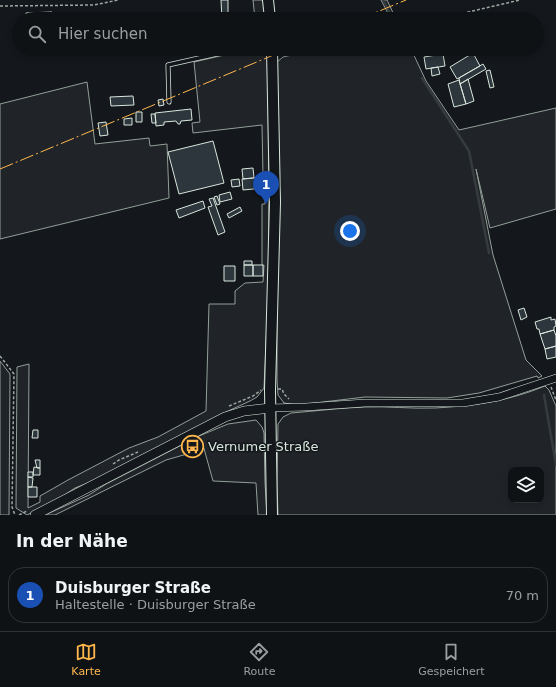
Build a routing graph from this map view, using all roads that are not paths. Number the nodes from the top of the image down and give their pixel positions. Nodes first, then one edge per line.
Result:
1 (268, 0) edge
2 (269, 12) edge
3 (208, 56) edge
4 (273, 56) edge
5 (169, 102) dead end
6 (556, 378) edge
7 (270, 408) junction
8 (36, 515) edge
9 (272, 515) edge

1 - 2 main road
3 - 5 lane
4 - 7 main road
6 - 7 street
7 - 8 street
7 - 9 main road

